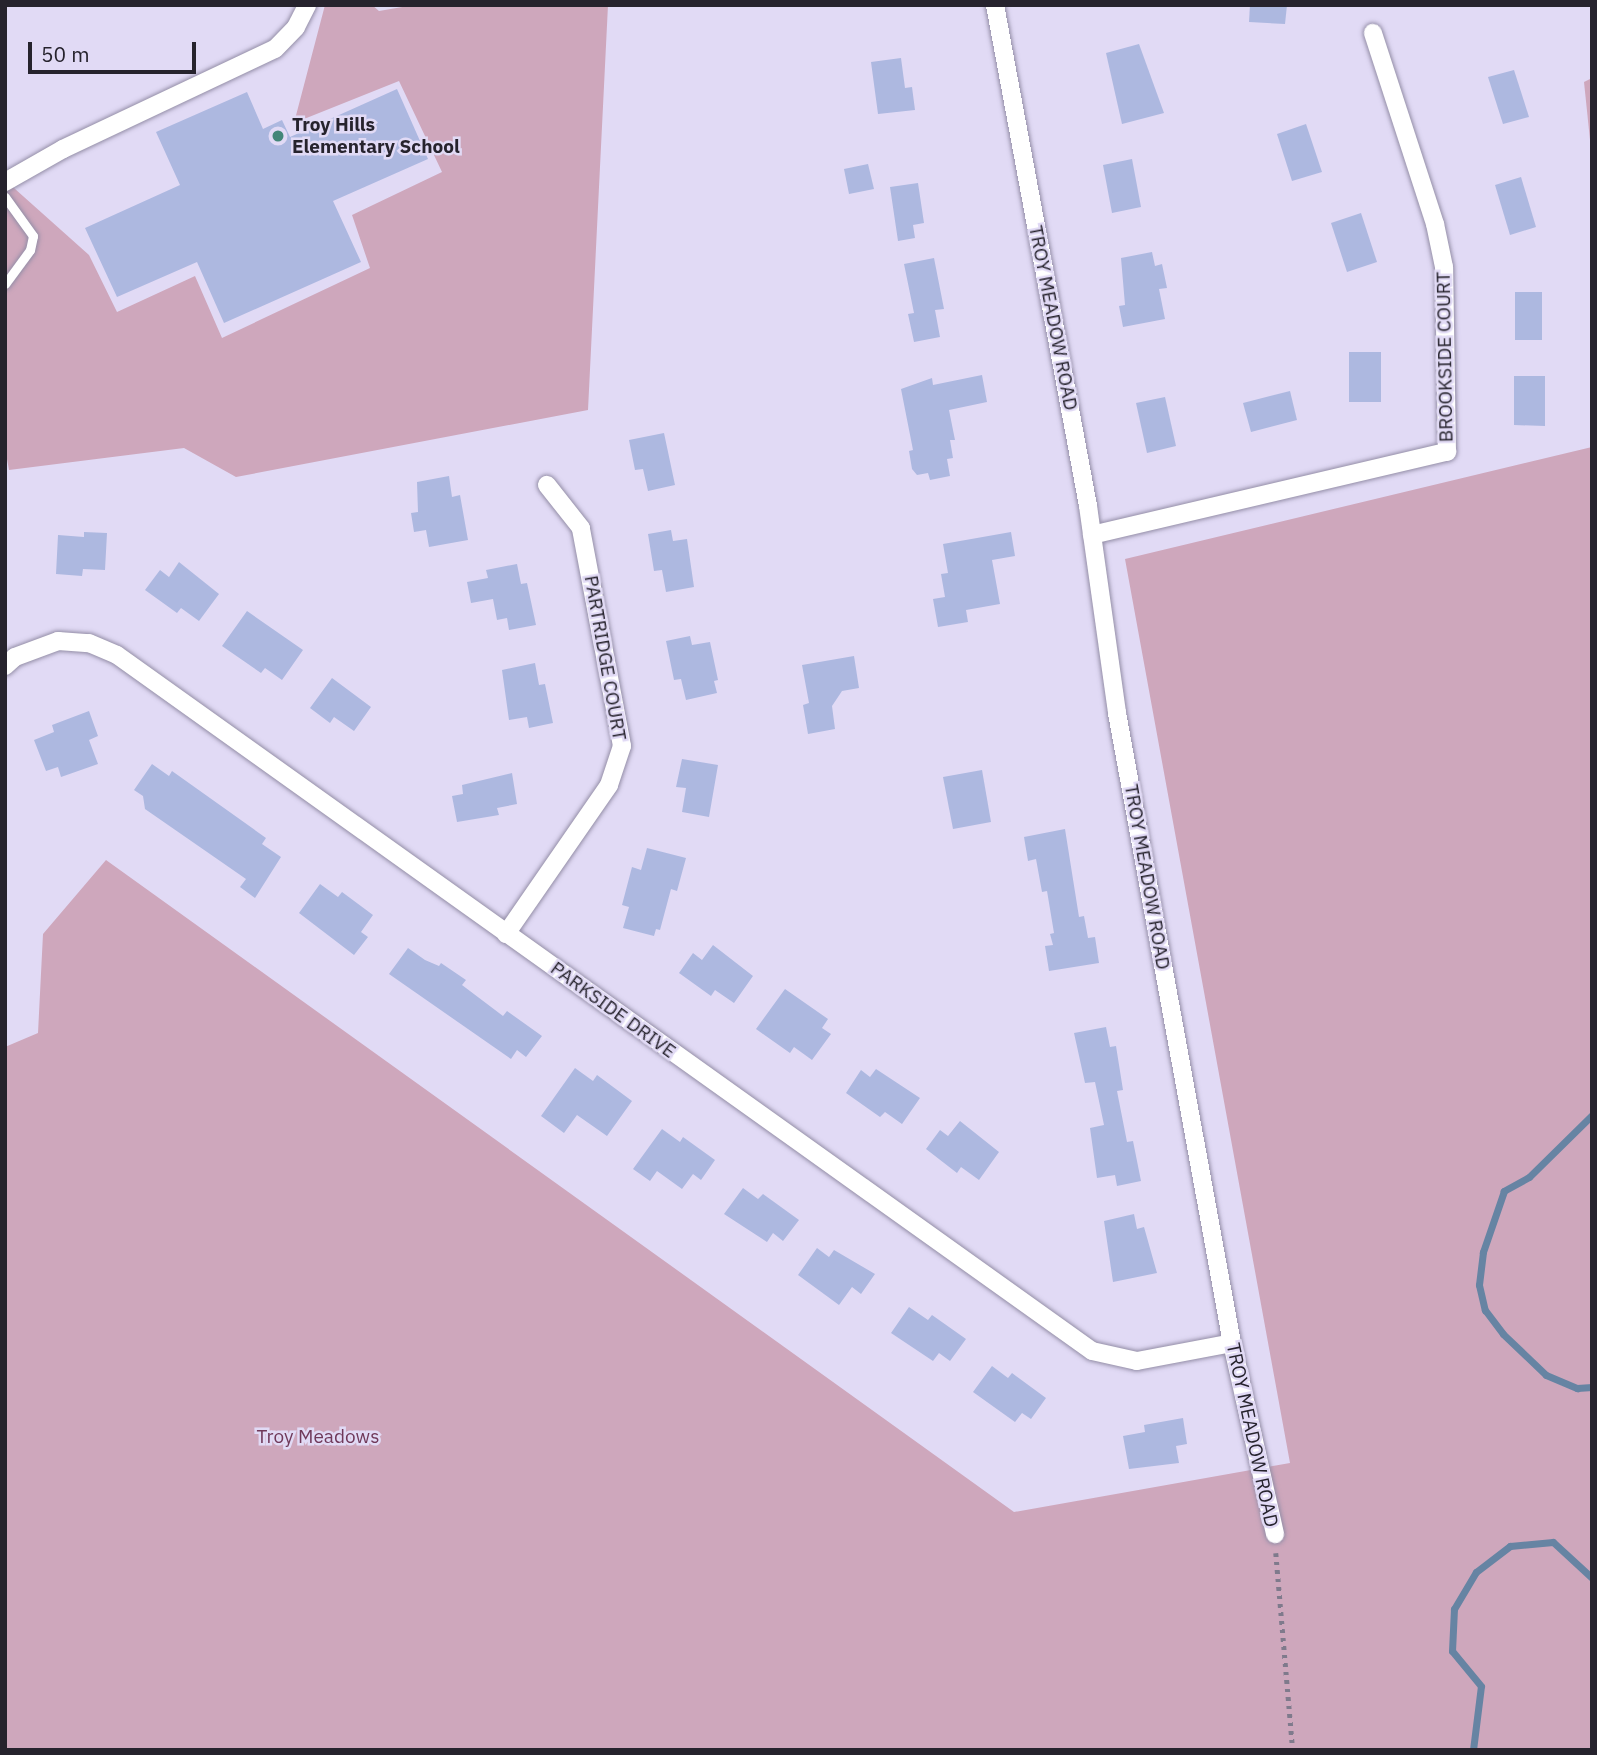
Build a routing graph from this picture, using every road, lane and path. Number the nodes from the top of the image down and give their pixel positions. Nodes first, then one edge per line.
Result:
1 (307, 5) edge
2 (995, 5) edge
3 (1373, 33) dead end
4 (5, 183) edge
5 (5, 197) edge
6 (5, 285) edge
7 (547, 485) dead end
8 (1092, 535) junction
9 (5, 666) edge
10 (506, 934) junction
11 (1232, 1343) junction
12 (1275, 1534) joint
13 (1293, 1750) edge

1 - 4 street
2 - 8 street, TROY MEADOW ROAD
3 - 8 street, BROOKSIDE COURT
5 - 6 lane
7 - 10 street, PARTRIDGE COURT
8 - 11 street, TROY MEADOW ROAD
9 - 10 street, PARKSIDE DRIVE
10 - 11 street, PARKSIDE DRIVE
11 - 12 street, TROY MEADOW ROAD
12 - 13 path, TROY MEADOW ROAD

